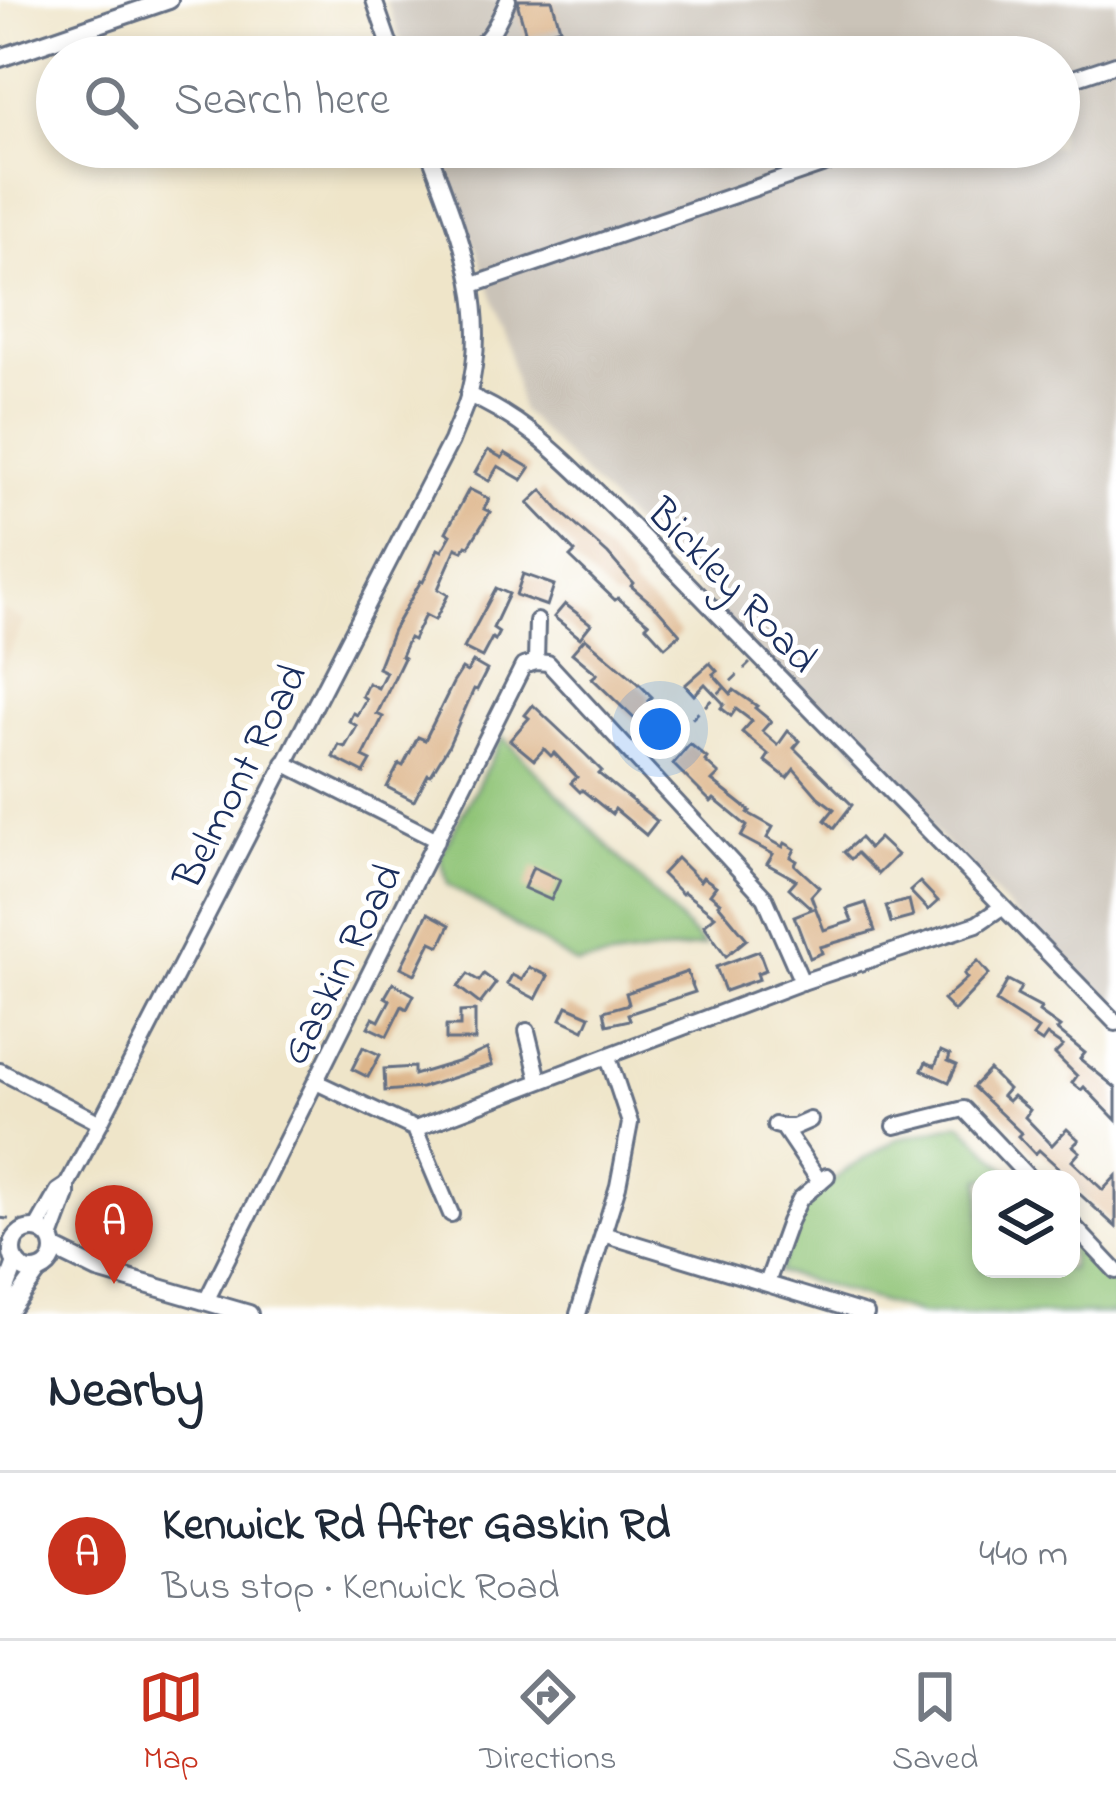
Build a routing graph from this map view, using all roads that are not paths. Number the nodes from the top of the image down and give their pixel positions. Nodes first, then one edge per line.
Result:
1 (169, 0) edge
2 (374, 0) edge
3 (508, 0) edge
4 (64, 36) edge
5 (387, 36) edge
6 (489, 36) edge
7 (36, 46) edge
8 (0, 58) edge
9 (1116, 64) edge
10 (1080, 76) edge
11 (435, 168) edge
12 (813, 168) edge
13 (473, 285) junction
14 (468, 395) junction
15 (537, 621) dead end
16 (536, 662) junction
17 (284, 763) junction
18 (437, 840) junction
19 (1002, 907) junction
20 (802, 982) junction
21 (1116, 1023) edge
22 (526, 1031) dead end
23 (608, 1057) junction
24 (0, 1071) edge
25 (539, 1080) junction
26 (316, 1082) junction
27 (811, 1120) dead end
28 (100, 1123) junction
29 (896, 1126) dead end
30 (415, 1129) junction
31 (1022, 1170) edge
32 (451, 1214) dead end
33 (0, 1231) edge
34 (1080, 1233) edge
35 (603, 1234) junction
36 (40, 1243) junction
37 (9, 1254) edge
38 (1116, 1271) edge
39 (766, 1283) junction
40 (206, 1301) junction
41 (0, 1305) edge
42 (8, 1314) edge
43 (248, 1314) edge
44 (578, 1314) edge
45 (866, 1314) edge

1 - 4 main road
2 - 5 street
3 - 6 street
7 - 8 main road
9 - 10 street
11 - 13 street
12 - 13 street
13 - 14 street
14 - 17 street, Belmont Road
14 - 19 street, Bickley Road
15 - 16 street
16 - 18 street, Gaskin Road
16 - 20 street
17 - 18 street
17 - 28 street, Belmont Road
18 - 26 street, Gaskin Road
19 - 20 street
19 - 21 street, Bickley Road
20 - 23 street
22 - 25 street
23 - 25 street
23 - 35 street
24 - 28 street
25 - 30 street
26 - 30 street
26 - 40 street, Gaskin Road
27 - 39 street
28 - 36 street, Belmont Road
29 - 31 street
30 - 32 street
33 - 36 main road
34 - 38 street
35 - 39 street
35 - 44 street
36 - 37 main road
36 - 37 main road
36 - 40 main road
36 - 42 main road, Belmont Road
37 - 41 main road
39 - 45 street
40 - 43 main road

